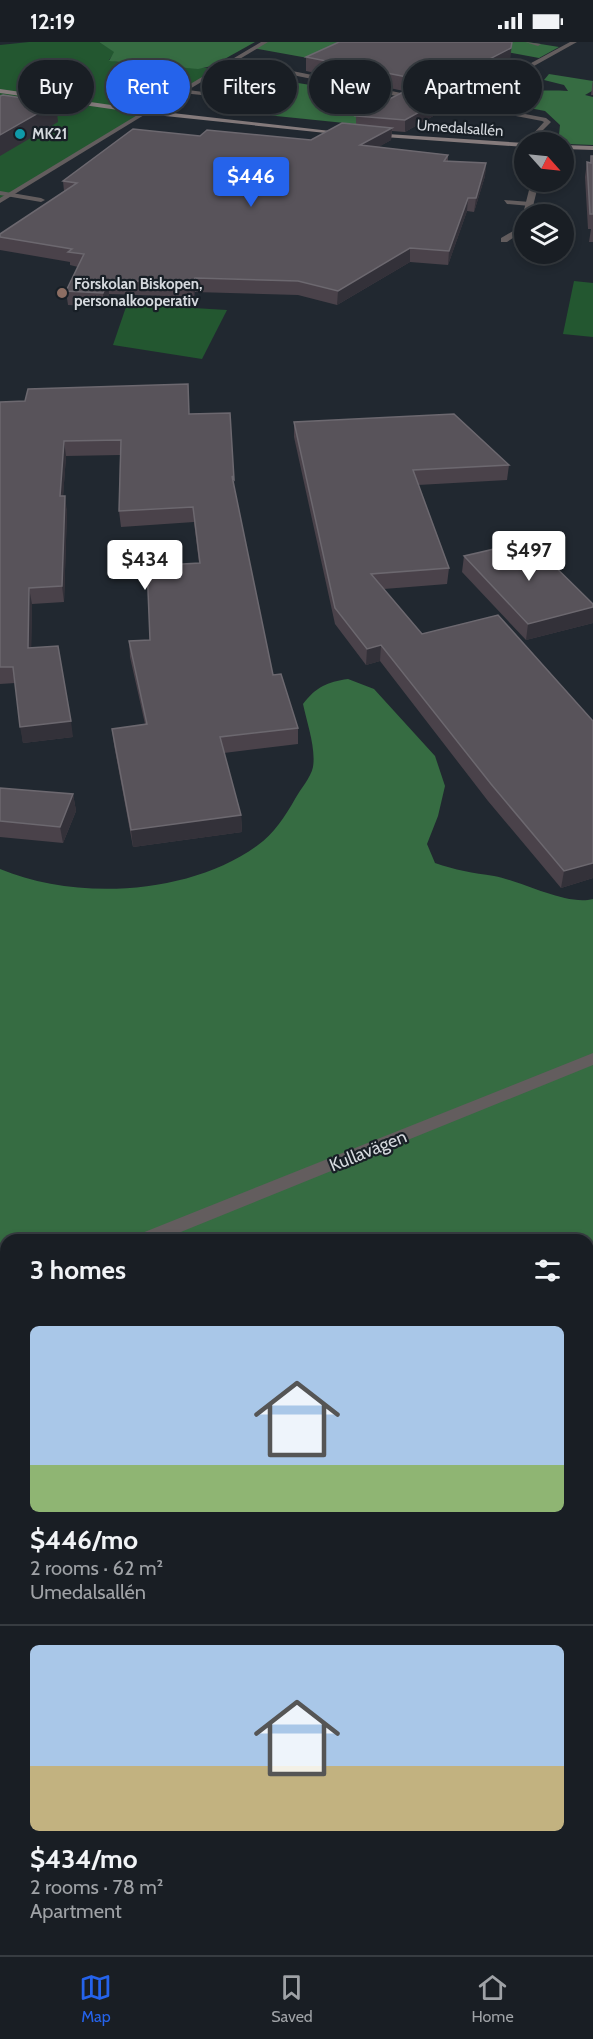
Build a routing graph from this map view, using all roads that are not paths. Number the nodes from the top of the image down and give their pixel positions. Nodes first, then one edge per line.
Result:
1 (265, 42) edge
2 (528, 42) edge
3 (574, 42) edge
4 (538, 44) dead end
5 (234, 60) edge
6 (541, 60) edge
7 (297, 74) edge
8 (0, 91) edge
9 (403, 95) edge
10 (106, 106) edge
11 (143, 114) edge
12 (164, 114) edge
13 (517, 114) edge
14 (538, 132) edge
15 (349, 134) edge
16 (361, 135) edge
17 (514, 144) edge
18 (574, 147) edge
19 (593, 148) edge
20 (533, 192) edge
21 (0, 193) edge
22 (9, 194) junction
23 (41, 200) dead end
24 (0, 201) edge
25 (507, 202) dead end
26 (531, 204) joint
27 (514, 234) edge
28 (504, 240) dead end
29 (593, 1059) edge
30 (157, 1234) edge

1 - 5 street
2 - 4 street
3 - 6 street
7 - 9 street
8 - 10 street
11 - 22 street
12 - 15 street
13 - 14 street
16 - 17 street, Umedalsallén
18 - 19 street
20 - 26 street
21 - 22 street
22 - 23 street
22 - 24 street
25 - 26 street
27 - 28 street
29 - 30 street, Kullavägen

